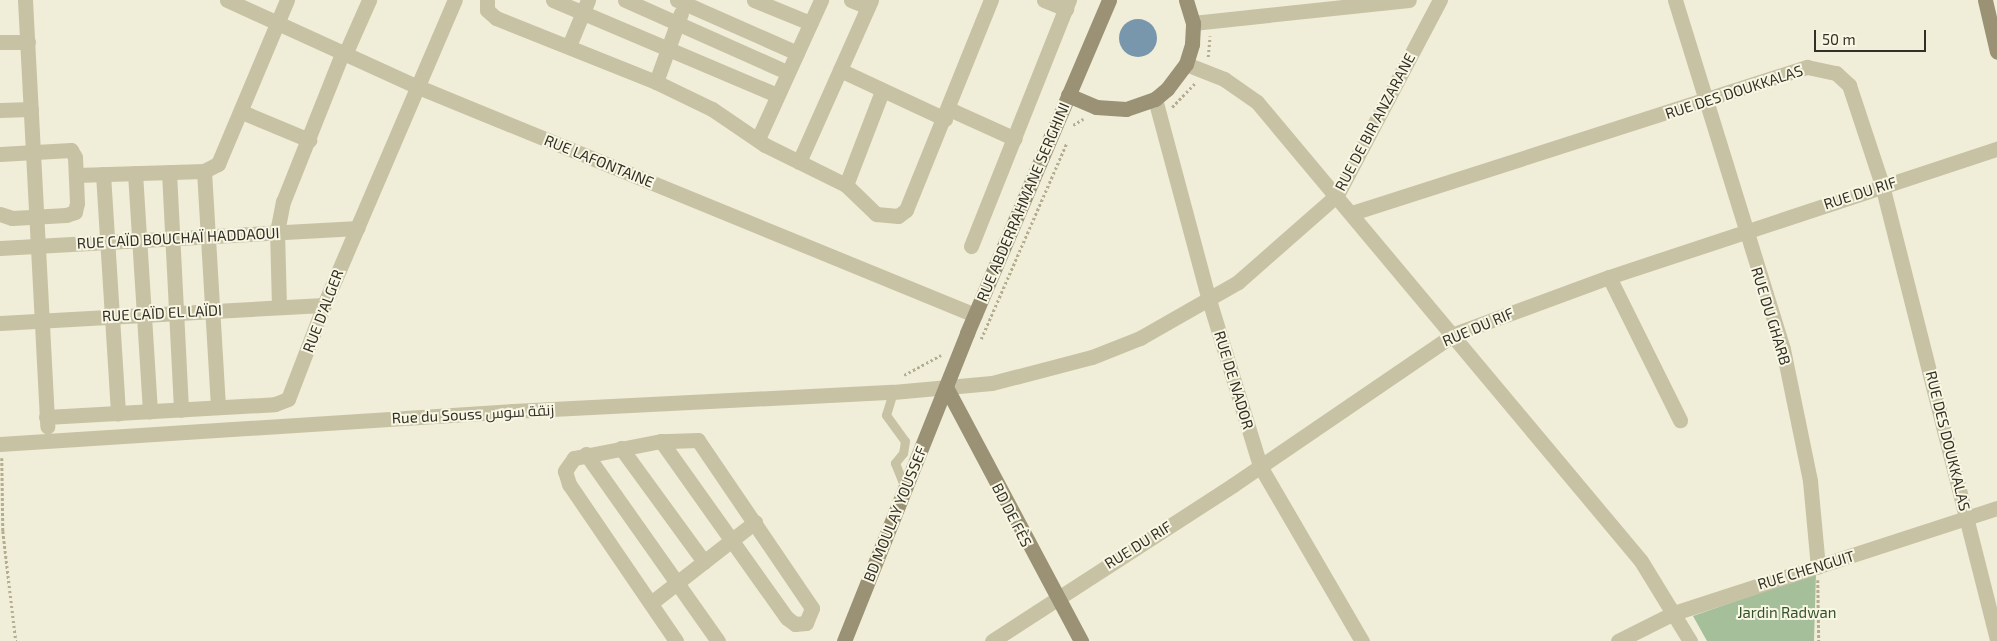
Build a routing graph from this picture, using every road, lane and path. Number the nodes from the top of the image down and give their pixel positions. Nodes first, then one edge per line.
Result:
1 (25, 0) edge
2 (227, 0) edge
3 (287, 0) edge
4 (369, 0) edge
5 (455, 0) edge
6 (487, 0) edge
7 (553, 0) edge
8 (625, 0) edge
9 (754, 0) edge
10 (820, 0) edge
11 (851, 0) edge
12 (990, 0) edge
13 (1044, 0) edge
14 (1109, 0) edge
15 (1186, 0) edge
16 (1279, 0) edge
17 (1410, 0) edge
18 (1440, 0) edge
19 (1675, 0) edge
20 (1977, 0) edge
21 (1985, 0) edge
22 (683, 1) edge
23 (869, 4) edge
24 (1068, 5) edge
25 (586, 6) edge
26 (1273, 16) junction
27 (1209, 20) junction
28 (277, 22) junction
29 (676, 22) junction
30 (810, 23) junction
31 (1193, 23) junction
32 (1989, 25) junction
33 (0, 42) edge
34 (28, 42) junction
35 (569, 46) junction
36 (669, 48) junction
37 (345, 51) junction
38 (1997, 52) edge
39 (797, 53) junction
40 (1186, 64) junction
41 (840, 70) junction
42 (1204, 71) junction
43 (787, 72) junction
44 (656, 82) junction
45 (416, 86) junction
46 (882, 90) junction
47 (777, 95) junction
48 (1068, 95) junction
49 (1155, 98) junction
50 (1706, 103) junction
51 (31, 109) junction
52 (0, 110) edge
53 (242, 112) junction
54 (947, 114) junction
55 (1160, 115) junction
56 (1088, 120) dead end
57 (1071, 132) dead end
58 (758, 139) junction
59 (1015, 139) junction
60 (309, 140) junction
61 (1067, 141) dead end
62 (1997, 148) edge
63 (34, 150) junction
64 (0, 154) edge
65 (799, 162) junction
66 (204, 171) junction
67 (168, 172) junction
68 (135, 173) junction
69 (103, 174) junction
70 (76, 175) junction
71 (846, 185) junction
72 (1882, 185) junction
73 (1337, 195) junction
74 (1352, 213) junction
75 (0, 214) edge
76 (36, 217) junction
77 (357, 228) junction
78 (1745, 231) junction
79 (277, 232) junction
80 (209, 236) junction
81 (172, 238) junction
82 (138, 240) junction
83 (108, 242) junction
84 (37, 246) junction
85 (971, 246) dead end
86 (0, 248) edge
87 (1609, 277) junction
88 (1209, 300) junction
89 (324, 305) junction
90 (279, 307) junction
91 (212, 310) junction
92 (177, 312) junction
93 (144, 314) junction
94 (111, 315) junction
95 (975, 315) junction
96 (40, 320) junction
97 (0, 323) edge
98 (967, 333) junction
99 (1454, 334) junction
100 (946, 387) junction
101 (893, 392) junction
102 (218, 407) junction
103 (181, 410) junction
104 (150, 412) junction
105 (118, 414) junction
106 (46, 417) junction
107 (1680, 420) dead end
108 (49, 439) junction
109 (661, 441) junction
110 (1, 444) edge
111 (621, 448) junction
112 (586, 454) junction
113 (1260, 466) junction
114 (905, 488) junction
115 (1997, 508) edge
116 (1968, 518) junction
117 (755, 522) junction
118 (732, 540) junction
119 (704, 562) junction
120 (1818, 567) junction
121 (678, 584) junction
122 (1055, 597) junction
123 (651, 603) junction
124 (1674, 613) junction
125 (16, 641) edge
126 (676, 641) edge
127 (718, 641) edge
128 (844, 641) edge
129 (992, 641) edge
130 (1081, 641) edge
131 (1362, 641) edge
132 (1618, 641) edge
133 (1690, 641) edge
134 (1818, 641) edge
135 (1997, 641) edge

1 - 34 street
2 - 28 street, RUE LAFONTAINE
3 - 28 street
4 - 37 street
5 - 45 street, RUE D'ALGER
6 - 35 street
7 - 25 street
8 - 29 street
9 - 30 street
10 - 30 street
11 - 23 street
12 - 54 street
13 - 24 street
14 - 48 street
15 - 31 street, RUE ABDERRAHMANE SERGHINI
16 - 26 street
17 - 26 street
18 - 73 street, RUE DE BIR ANZARANE
19 - 50 street, RUE DU GHARB
20 - 32 street
21 - 32 street
22 - 29 street
22 - 39 street
23 - 41 street
24 - 59 street
25 - 35 street
25 - 36 street
26 - 27 street
27 - 31 street
27 - 42 path
28 - 37 street, RUE LAFONTAINE
28 - 53 street
29 - 36 street
29 - 43 street
30 - 39 street
31 - 40 street, RUE ABDERRAHMANE SERGHINI
32 - 38 street
33 - 34 street
34 - 51 street
35 - 44 street
36 - 44 street
36 - 47 street
37 - 45 street, RUE LAFONTAINE
37 - 60 street
39 - 43 street
40 - 42 street
40 - 49 street, RUE ABDERRAHMANE SERGHINI
41 - 46 street
41 - 65 street
42 - 55 path
42 - 73 street
43 - 47 street
44 - 58 street
45 - 77 street, RUE D'ALGER
45 - 95 street, RUE LAFONTAINE
46 - 54 street
46 - 71 street
47 - 58 street
48 - 49 street, RUE ABDERRAHMANE SERGHINI
48 - 95 street, RUE ABDERRAHMANE SERGHINI
49 - 55 street, RUE DE NADOR
50 - 72 street, RUE DES DOUKKALAS
50 - 74 street, RUE DES DOUKKALAS
50 - 78 street, RUE DU GHARB
51 - 52 street
51 - 63 street
53 - 60 street
53 - 66 street
54 - 59 street
54 - 71 street
55 - 88 street, RUE DE NADOR
56 - 57 path
58 - 65 street
59 - 85 street
60 - 79 street
61 - 98 path
62 - 72 street, RUE DU RIF
63 - 64 street
63 - 70 street
63 - 76 street
65 - 71 street
66 - 67 street
66 - 80 street
67 - 68 street
67 - 81 street
68 - 69 street
68 - 82 street
69 - 70 street
69 - 83 street
70 - 76 street
72 - 78 street, RUE DU RIF
72 - 116 street, RUE DES DOUKKALAS
73 - 74 street
73 - 88 street, RUE DE BIR ANZARANE
74 - 99 street
75 - 76 street
76 - 84 street
77 - 79 street, RUE CAÏD BOUCHAÏ HADDAOUI
77 - 89 street, RUE D'ALGER
78 - 87 street, RUE DU RIF
78 - 120 street, RUE DU GHARB
79 - 80 street, RUE CAÏD BOUCHAÏ HADDAOUI
79 - 90 street
80 - 81 street, RUE CAÏD BOUCHAÏ HADDAOUI
80 - 91 street
81 - 82 street, RUE CAÏD BOUCHAÏ HADDAOUI
81 - 92 street
82 - 83 street, RUE CAÏD BOUCHAÏ HADDAOUI
82 - 93 street
83 - 84 street, RUE CAÏD BOUCHAÏ HADDAOUI
83 - 94 street
84 - 86 street, RUE CAÏD BOUCHAÏ HADDAOUI
84 - 96 street
87 - 99 street, RUE DU RIF
87 - 107 street
88 - 100 street, RUE DE BIR ANZARANE
88 - 113 street, RUE DE NADOR
89 - 90 street, RUE CAÏD EL LAÏDI
89 - 102 street, RUE D'ALGER
90 - 91 street, RUE CAÏD EL LAÏDI
91 - 92 street, RUE CAÏD EL LAÏDI
91 - 102 street
92 - 93 street, RUE CAÏD EL LAÏDI
92 - 103 street
93 - 94 street, RUE CAÏD EL LAÏDI
93 - 104 street
94 - 96 street, RUE CAÏD EL LAÏDI
94 - 105 street
95 - 98 street, RUE ABDERRAHMANE SERGHINI
96 - 97 street, RUE CAÏD EL LAÏDI
96 - 106 street
98 - 100 street, RUE ABDERRAHMANE SERGHINI
99 - 113 street, RUE DU RIF
99 - 124 street
100 - 101 street, Rue du Souss زنقة سوس
100 - 114 street, BD MOULAY YOUSSEF
100 - 122 street, BD DE FÈS
101 - 108 street, Rue du Souss زنقة سوس
101 - 114 lane
102 - 103 street, RUE D'ALGER
103 - 104 street, RUE D'ALGER
104 - 105 street, RUE D'ALGER
105 - 106 street, RUE D'ALGER
106 - 108 street
108 - 110 street, Rue du Souss زنقة سوس
109 - 111 street
109 - 117 street
109 - 118 street
110 - 125 path
111 - 112 street
111 - 119 street
112 - 121 street
112 - 123 street
113 - 122 street, RUE DU RIF
113 - 131 street, RUE DE NADOR
114 - 128 street, BD MOULAY YOUSSEF
115 - 116 street, RUE CHENGUIT
116 - 120 street, RUE CHENGUIT
116 - 135 street, RUE DES DOUKKALAS
117 - 118 street
117 - 118 street
118 - 119 street
119 - 121 street
120 - 124 street, RUE CHENGUIT
120 - 134 path
121 - 123 street
121 - 127 street
122 - 129 street, RUE DU RIF
122 - 130 street, BD DE FÈS
123 - 126 street
124 - 132 street, RUE CHENGUIT
124 - 133 street

